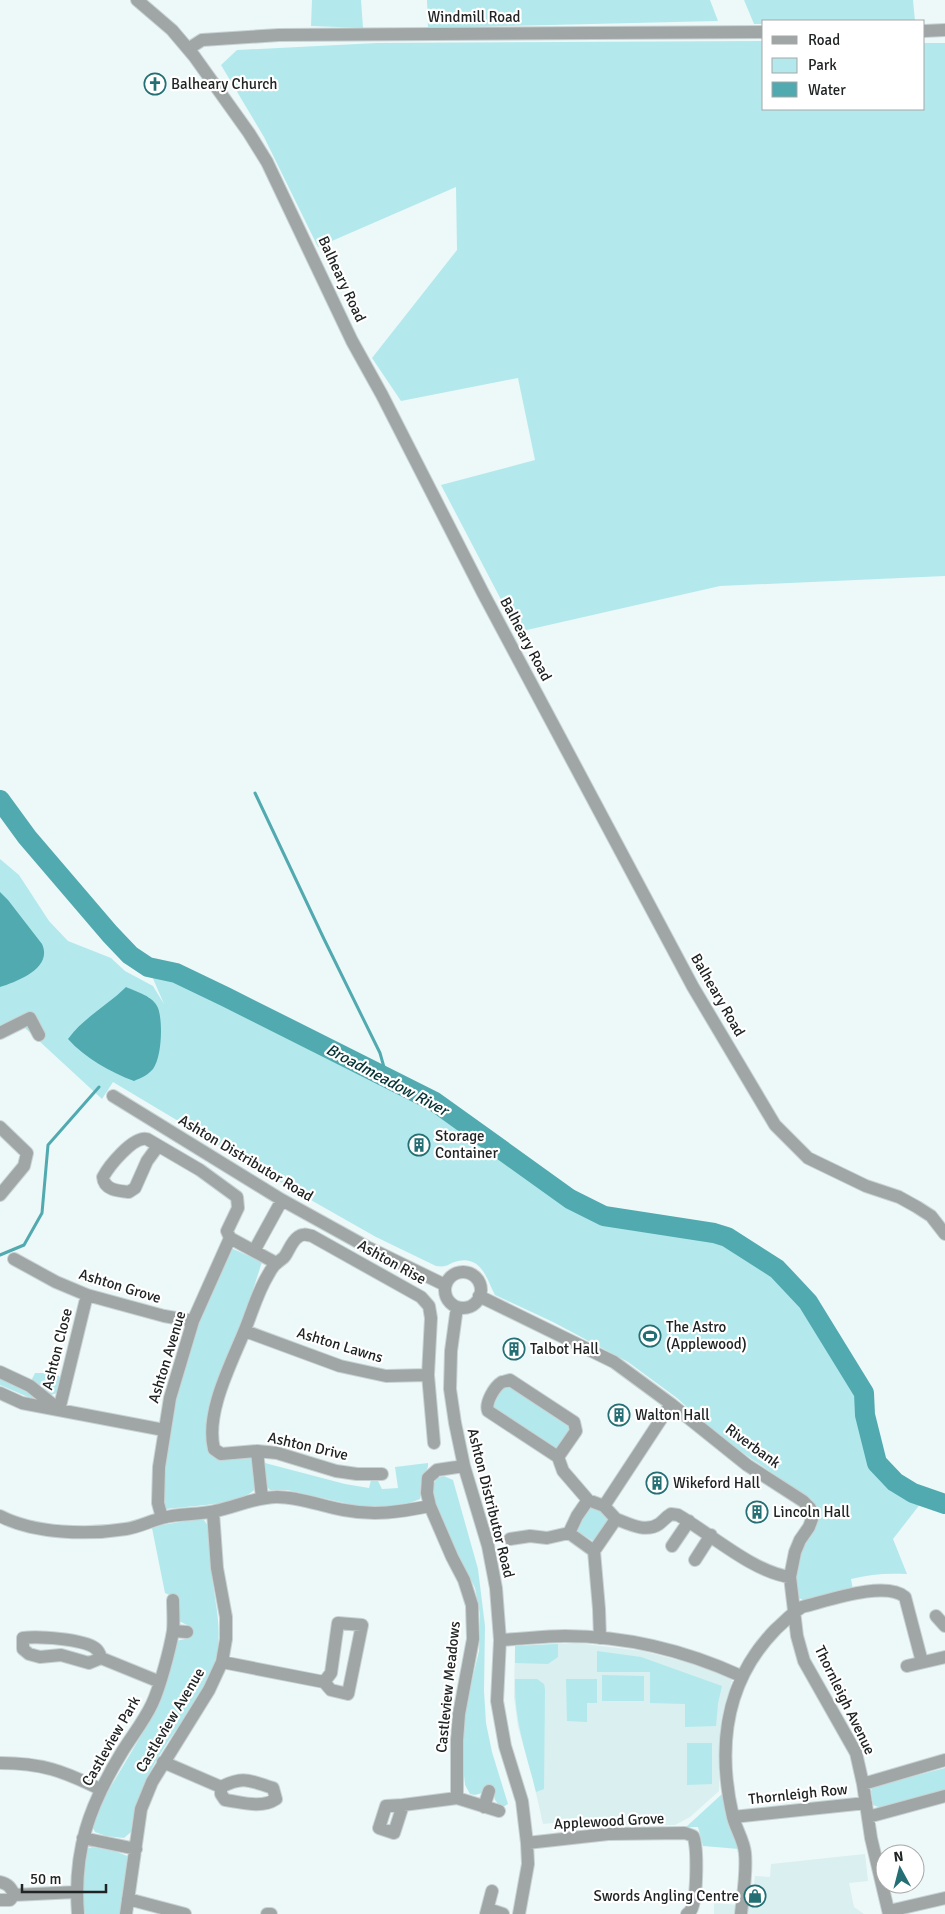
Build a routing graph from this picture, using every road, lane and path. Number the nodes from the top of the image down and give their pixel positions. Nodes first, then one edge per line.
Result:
1 (137, 0) edge
2 (945, 30) edge
3 (925, 31) edge
4 (762, 32) edge
5 (188, 49) junction
6 (0, 1034) edge
7 (39, 1035) dead end
8 (113, 1096) dead end
9 (0, 1127) edge
10 (158, 1146) junction
11 (0, 1195) edge
12 (282, 1200) junction
13 (945, 1234) edge
14 (230, 1238) junction
15 (254, 1252) junction
16 (14, 1259) dead end
17 (276, 1263) junction
18 (445, 1285) junction
19 (87, 1295) junction
20 (480, 1296) junction
21 (457, 1307) junction
22 (193, 1321) junction
23 (245, 1331) junction
24 (0, 1372) edge
25 (428, 1375) junction
26 (0, 1393) edge
27 (671, 1404) junction
28 (59, 1410) junction
29 (164, 1430) junction
30 (434, 1443) dead end
31 (257, 1451) junction
32 (558, 1457) junction
33 (464, 1466) junction
34 (382, 1474) dead end
35 (262, 1498) junction
36 (588, 1500) junction
37 (430, 1506) junction
38 (604, 1506) junction
39 (213, 1512) junction
40 (0, 1516) edge
41 (162, 1518) junction
42 (616, 1519) junction
43 (688, 1521) junction
44 (569, 1534) junction
45 (711, 1535) junction
46 (510, 1539) dead end
47 (672, 1546) dead end
48 (594, 1551) junction
49 (695, 1560) dead end
50 (790, 1577) junction
51 (173, 1600) dead end
52 (793, 1612) junction
53 (936, 1616) dead end
54 (945, 1626) edge
55 (173, 1631) junction
56 (187, 1632) dead end
57 (600, 1638) junction
58 (500, 1640) junction
59 (945, 1657) edge
60 (102, 1658) junction
61 (222, 1662) junction
62 (922, 1662) junction
63 (907, 1666) dead end
64 (741, 1676) junction
65 (160, 1682) junction
66 (324, 1682) junction
67 (945, 1760) edge
68 (163, 1762) junction
69 (0, 1763) edge
70 (864, 1784) junction
71 (221, 1787) dead end
72 (100, 1789) junction
73 (490, 1791) dead end
74 (945, 1797) edge
75 (457, 1798) junction
76 (866, 1803) junction
77 (403, 1806) dead end
78 (484, 1807) junction
79 (500, 1811) dead end
80 (733, 1817) junction
81 (868, 1817) junction
82 (83, 1838) junction
83 (527, 1842) junction
84 (136, 1849) junction
85 (0, 1882) edge
86 (492, 1891) dead end
87 (76, 1892) junction
88 (14, 1895) junction
89 (945, 1898) edge
90 (128, 1899) junction
91 (0, 1900) edge
92 (487, 1912) edge
93 (889, 1912) edge
94 (78, 1914) edge
95 (126, 1914) edge
96 (184, 1914) edge
97 (267, 1914) edge
98 (271, 1914) edge
99 (503, 1914) edge
100 (519, 1914) edge
101 (687, 1914) edge
102 (741, 1914) edge

1 - 5 street, Balheary Road
2 - 3 street
4 - 5 street, Windmill Road
5 - 13 street, Balheary Road
6 - 7 street
8 - 12 street, Ashton Distributor Road
9 - 11 street
10 - 10 street
10 - 14 street, Ashton Avenue
12 - 15 street
12 - 18 street, Ashton Distributor Road
14 - 15 street
14 - 22 street, Ashton Avenue
15 - 17 street
16 - 19 street, Ashton Grove
17 - 23 street
17 - 25 street, Ashton Rise
18 - 20 street
18 - 21 street
19 - 22 street, Ashton Grove
19 - 28 street, Ashton Close
20 - 21 street
20 - 27 street, Riverbank
21 - 33 street, Ashton Distributor Road
22 - 29 street, Ashton Avenue
23 - 25 street, Ashton Lawns
23 - 31 street
24 - 28 street
25 - 30 street, Ashton Rise
26 - 28 street
27 - 38 street
27 - 50 street, Riverbank
28 - 29 street
29 - 41 street, Ashton Avenue
31 - 34 street, Ashton Drive
31 - 35 street
32 - 32 street
32 - 36 street
33 - 37 street, Castleview Meadows
33 - 58 street, Ashton Distributor Road
35 - 37 street
35 - 39 street
36 - 38 street
36 - 44 street
37 - 75 street, Castleview Meadows
38 - 42 street
39 - 41 street
39 - 61 street, Castleview Avenue
40 - 41 street
42 - 43 street
42 - 48 street
43 - 45 street
43 - 47 street
44 - 46 street
44 - 48 street
45 - 49 street
45 - 50 street
48 - 57 street
50 - 52 street, Riverbank
51 - 55 street, Castleview Park
52 - 62 street
52 - 64 street
52 - 70 street, Thornleigh Avenue
53 - 54 street
55 - 56 street
55 - 65 street, Castleview Park
57 - 58 street
57 - 64 street
58 - 83 street, Ashton Distributor Road
59 - 62 street
60 - 60 street
60 - 65 street
61 - 66 street
61 - 68 street, Castleview Avenue
62 - 63 street
64 - 80 street
65 - 72 street, Castleview Park
66 - 66 street
67 - 70 street
68 - 71 street
68 - 84 street, Castleview Avenue
69 - 72 street
70 - 76 street, Thornleigh Avenue
72 - 82 street, Castleview Park
73 - 78 street
74 - 81 street
75 - 77 street
75 - 78 street
76 - 80 street, Thornleigh Row
76 - 81 street, Thornleigh Avenue
78 - 79 street
80 - 102 street
81 - 93 street, Thornleigh Avenue
82 - 84 street
82 - 87 street, Castleview Park
83 - 100 street, Ashton Distributor Road
83 - 101 street, Applewood Grove
84 - 90 street, Castleview Avenue
85 - 88 street
86 - 92 street
87 - 88 street
87 - 94 street, Castleview Park
88 - 91 street
89 - 93 street
90 - 95 street, Castleview Avenue
90 - 96 street
92 - 99 street
97 - 98 street

